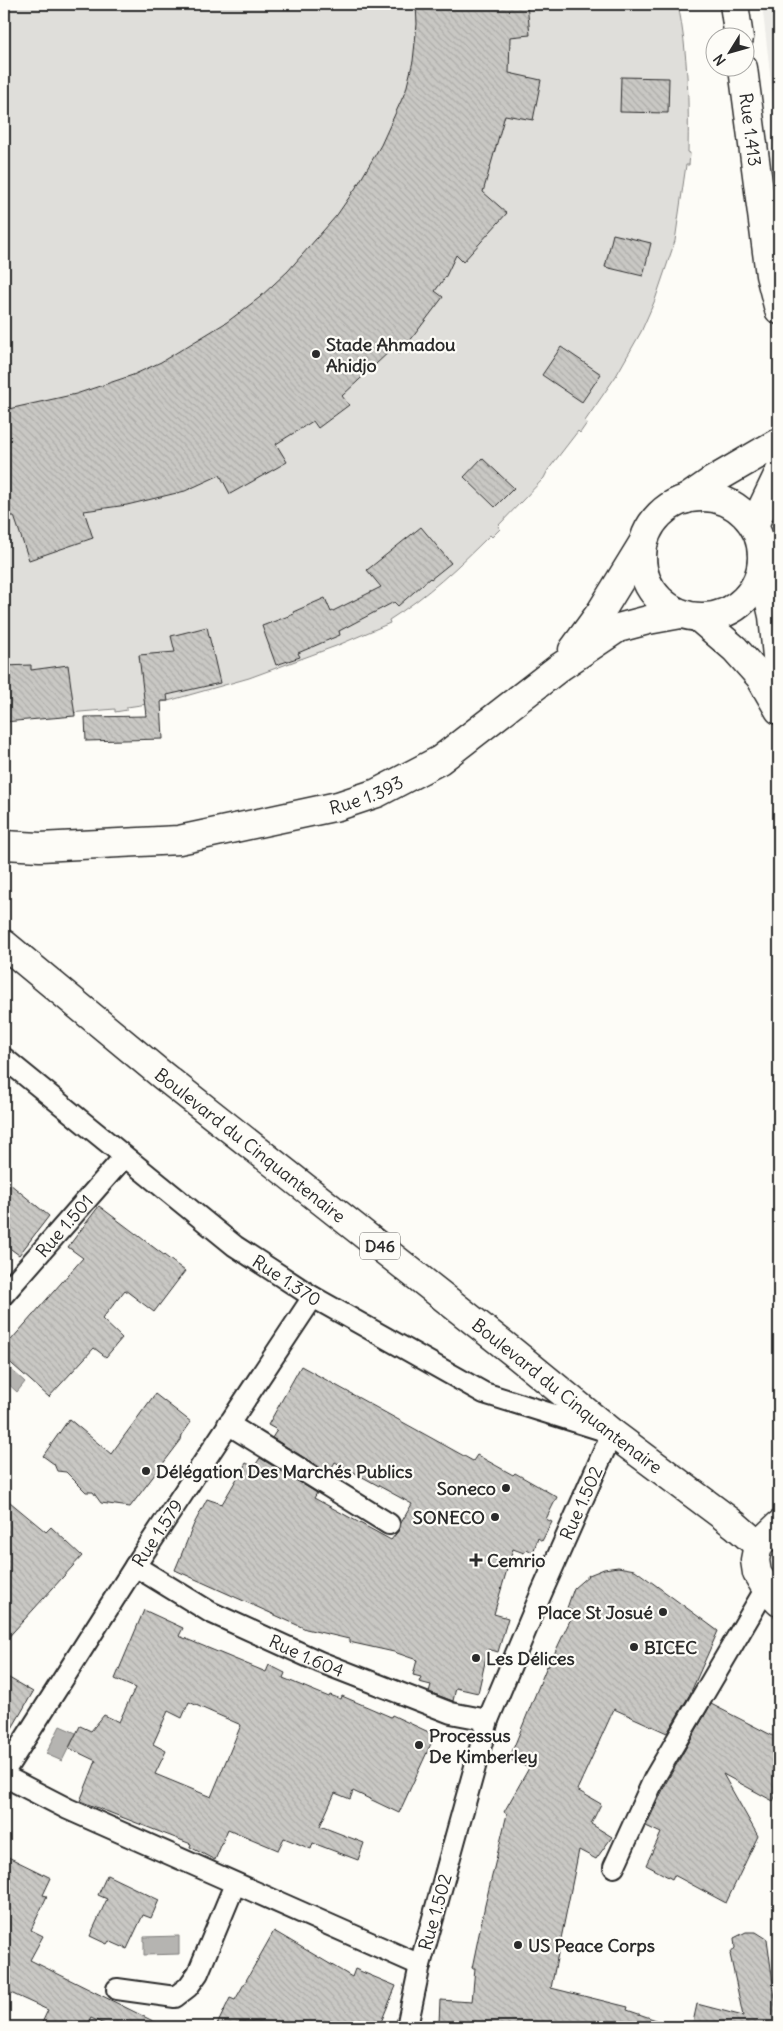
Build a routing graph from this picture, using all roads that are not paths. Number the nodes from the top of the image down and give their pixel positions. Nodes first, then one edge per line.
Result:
1 (734, 4) edge
2 (738, 28) edge
3 (744, 78) edge
4 (779, 310) edge
5 (779, 442) edge
6 (779, 474) edge
7 (686, 499) junction
8 (754, 525) junction
9 (644, 543) junction
10 (762, 568) junction
11 (690, 616) junction
12 (560, 667) junction
13 (779, 677) edge
14 (779, 710) edge
15 (4, 844) edge
16 (4, 944) edge
17 (4, 1058) edge
18 (124, 1157) junction
19 (4, 1294) edge
20 (313, 1297) junction
21 (228, 1424) junction
22 (612, 1433) junction
23 (389, 1524) dead end
24 (779, 1525) edge
25 (758, 1545) junction
26 (135, 1566) junction
27 (772, 1595) edge
28 (488, 1720) junction
29 (4, 1772) edge
30 (4, 1776) edge
31 (614, 1867) dead end
32 (235, 1884) junction
33 (420, 1965) junction
34 (117, 1989) dead end
35 (407, 2027) edge

1 - 2 main road
3 - 4 main road, Rue 1.413
5 - 7 main road
6 - 8 main road
7 - 8 main road
7 - 9 main road
8 - 10 main road
9 - 11 main road
9 - 12 main road
10 - 11 main road
10 - 13 main road
11 - 12 main road, Rue 1.393
11 - 14 main road
12 - 15 main road, Rue 1.393
16 - 22 main road, Boulevard du Cinquantenaire / D46
17 - 18 street, Rue 1.370
18 - 19 street, Rue 1.501
18 - 20 street, Rue 1.370
20 - 21 street, Rue 1.579
20 - 22 street, Rue 1.370
21 - 23 street
21 - 26 street, Rue 1.579
22 - 25 main road, Boulevard du Cinquantenaire / D46
22 - 28 street, Rue 1.502
24 - 25 main road
25 - 27 main road
26 - 28 street, Rue 1.604
26 - 29 street, Rue 1.579
27 - 31 street
28 - 33 street, Rue 1.502
30 - 32 street, Rue 1.502
32 - 33 street, Rue 1.502
32 - 34 street
33 - 35 street

